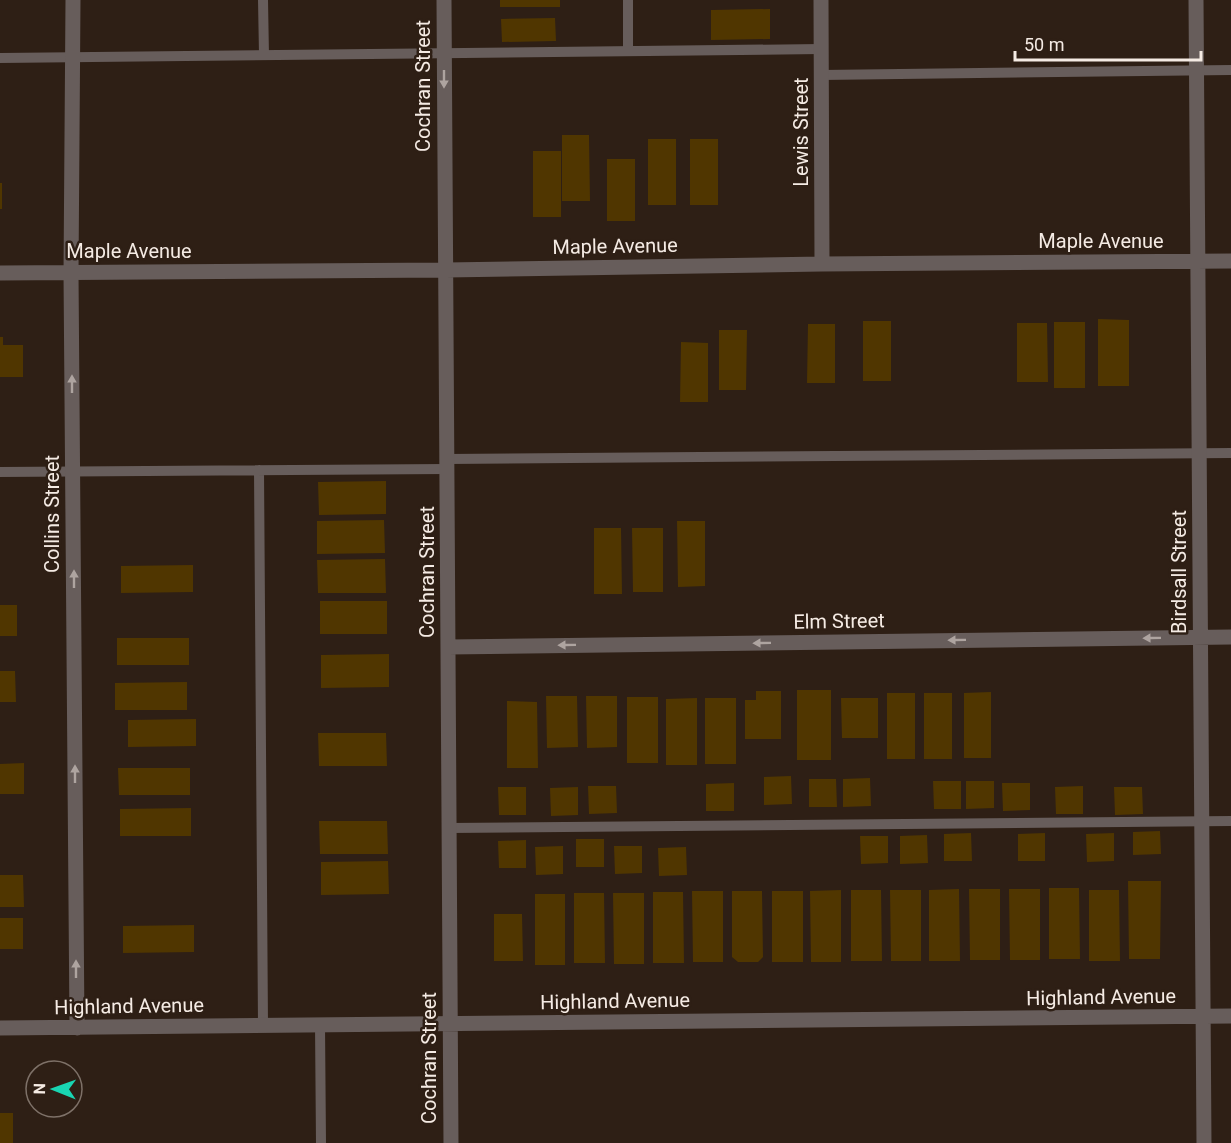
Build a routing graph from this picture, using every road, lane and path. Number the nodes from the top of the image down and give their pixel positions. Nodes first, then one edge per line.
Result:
1 (73, 0) edge
2 (263, 0) edge
3 (444, 0) edge
4 (628, 0) edge
5 (821, 0) edge
6 (1196, 0) edge
7 (821, 49) junction
8 (628, 51) junction
9 (444, 53) junction
10 (264, 55) junction
11 (73, 57) junction
12 (0, 58) edge
13 (1196, 70) junction
14 (1231, 70) edge
15 (821, 75) junction
16 (1198, 261) junction
17 (1231, 261) edge
18 (822, 264) junction
19 (446, 270) junction
20 (0, 273) edge
21 (71, 273) junction
22 (1199, 453) junction
23 (1231, 453) edge
24 (447, 464) junction
25 (259, 470) junction
26 (0, 472) edge
27 (73, 472) junction
28 (1200, 637) junction
29 (1231, 637) edge
30 (448, 647) junction
31 (1202, 821) junction
32 (1231, 821) edge
33 (449, 828) junction
34 (1231, 1016) edge
35 (1203, 1017) junction
36 (450, 1024) junction
37 (320, 1025) junction
38 (263, 1026) junction
39 (0, 1028) edge
40 (77, 1028) junction
41 (321, 1143) edge
42 (451, 1143) edge
43 (1204, 1143) edge

1 - 11 street, Collins Street
2 - 10 lane
3 - 9 street, Cochran Street
4 - 8 lane
5 - 7 street, Lewis Street
6 - 13 street, Birdsall Street
7 - 8 lane
7 - 15 street, Lewis Street
8 - 9 lane
9 - 10 lane
9 -> 19 street, Cochran Street
10 - 11 lane
11 - 12 lane
11 - 21 street, Collins Street
13 - 14 lane
13 - 15 lane
13 - 16 street, Birdsall Street
15 - 18 street, Lewis Street
16 - 17 street, Maple Avenue
16 - 18 street, Maple Avenue
16 - 22 street, Birdsall Street
18 - 19 street, Maple Avenue
19 - 21 street, Maple Avenue
19 - 24 street, Cochran Street
20 - 21 street, Maple Avenue
27 -> 21 street, Collins Street
22 - 23 lane
22 - 24 lane
22 - 28 street, Birdsall Street
24 - 25 lane
24 - 30 street, Cochran Street
25 - 27 lane
25 - 38 lane
26 - 27 lane
40 -> 27 street, Collins Street
28 - 29 street, Elm Street
28 -> 30 street, Elm Street
28 - 31 street, Birdsall Street
30 - 33 street, Cochran Street
31 - 32 lane
31 - 33 lane
31 - 35 street, Birdsall Street
33 - 36 street, Cochran Street
34 - 35 street, Highland Avenue
35 - 36 street, Highland Avenue
35 - 43 street, Birdsall Street
36 - 37 street, Highland Avenue
36 - 42 street, Cochran Street
37 - 38 street, Highland Avenue
37 - 41 lane
38 - 40 street, Highland Avenue
39 - 40 street, Highland Avenue

